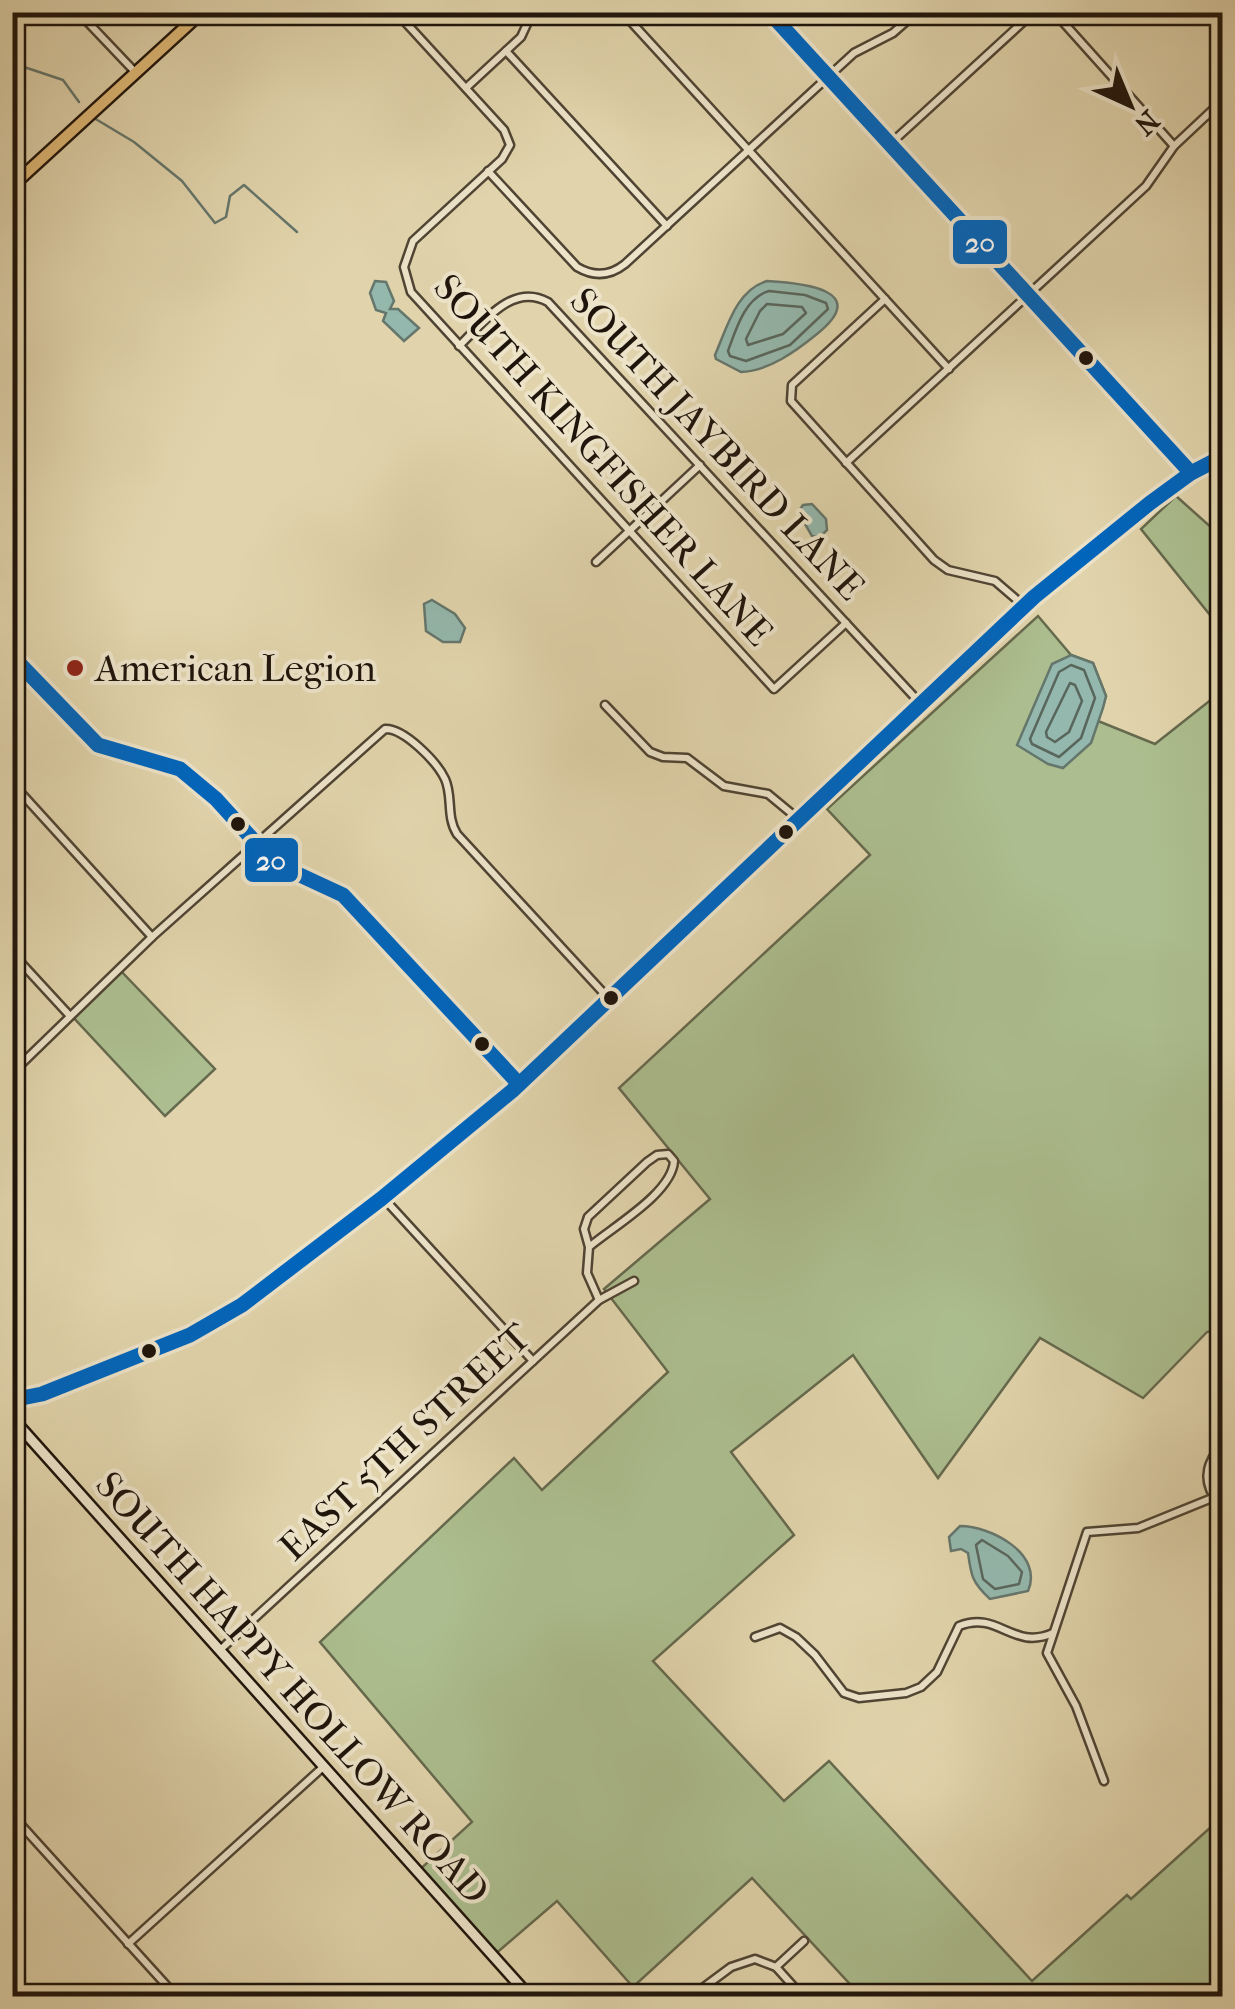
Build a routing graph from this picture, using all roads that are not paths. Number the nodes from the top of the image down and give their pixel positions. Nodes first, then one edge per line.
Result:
1 (78, 12) edge
2 (202, 12) edge
3 (396, 12) edge
4 (524, 12) edge
5 (622, 12) edge
6 (769, 12) edge
7 (917, 12) edge
8 (1034, 12) edge
9 (1054, 12) edge
10 (506, 51) junction
11 (136, 73) junction
12 (828, 76) junction
13 (466, 88) junction
14 (1222, 102) edge
15 (889, 145) junction
16 (1174, 146) junction
17 (748, 150) junction
18 (488, 171) junction
19 (12, 186) edge
20 (667, 226) junction
21 (1029, 296) junction
22 (885, 299) junction
23 (458, 346) junction
24 (950, 369) junction
25 (1222, 457) edge
26 (846, 464) junction
27 (700, 466) junction
28 (1191, 473) junction
29 (629, 531) junction
30 (596, 562) dead end
31 (1024, 606) junction
32 (846, 623) junction
33 (12, 655) edge
34 (920, 704) junction
35 (605, 705) dead end
36 (12, 783) edge
37 (797, 818) junction
38 (255, 844) junction
39 (152, 937) junction
40 (12, 953) edge
41 (609, 999) junction
42 (70, 1016) junction
43 (12, 1073) edge
44 (519, 1084) junction
45 (381, 1200) junction
46 (589, 1247) junction
47 (634, 1281) dead end
48 (599, 1300) junction
49 (532, 1361) junction
50 (12, 1400) edge
51 (12, 1418) edge
52 (1222, 1443) edge
53 (1222, 1494) edge
54 (1214, 1497) junction
55 (1054, 1632) junction
56 (755, 1637) dead end
57 (219, 1651) junction
58 (322, 1768) junction
59 (1104, 1781) dead end
60 (12, 1815) edge
61 (804, 1942) dead end
62 (128, 1944) junction
63 (776, 1967) junction
64 (526, 1995) edge
65 (176, 1996) edge
66 (692, 1996) edge
67 (802, 1996) edge

1 - 11 street
2 - 11 main road
3 - 13 street, SOUTH KINGFISHER LANE
4 - 10 street
5 - 17 street
6 - 12 main road
7 - 12 street
8 - 15 street
9 - 16 street
10 - 13 street
10 - 20 street
11 - 19 main road
12 - 15 main road
12 - 17 street
13 - 18 street, SOUTH KINGFISHER LANE
14 - 16 street
15 - 21 main road
16 - 21 street
17 - 20 street
17 - 22 street
18 - 20 street
18 - 23 street, SOUTH KINGFISHER LANE
21 - 24 street
21 - 28 main road
22 - 24 street
22 - 26 street
23 - 27 street, SOUTH JAYBIRD LANE
23 - 29 street, SOUTH KINGFISHER LANE
24 - 26 street
25 - 28 main road
26 - 31 street
27 - 29 street
27 - 32 street, SOUTH JAYBIRD LANE
28 - 31 main road
29 - 30 street
29 - 32 street, SOUTH KINGFISHER LANE
31 - 34 main road
32 - 34 street, SOUTH JAYBIRD LANE
33 - 38 street
34 - 37 main road
35 - 37 street
36 - 39 street
37 - 41 main road
38 - 39 street
38 - 41 street
38 - 44 street
39 - 42 street
40 - 42 street
41 - 44 main road
42 - 43 street
44 - 45 main road
45 - 49 street
45 - 50 main road
46 - 46 street
46 - 48 street
47 - 48 street, EAST 5TH STREET
48 - 49 street, EAST 5TH STREET
49 - 57 street, EAST 5TH STREET
51 - 57 main road, SOUTH HAPPY HOLLOW ROAD
52 - 54 street
53 - 54 street
54 - 55 street
55 - 56 street
55 - 59 street
57 - 58 main road, SOUTH HAPPY HOLLOW ROAD
58 - 62 street
58 - 64 main road, SOUTH HAPPY HOLLOW ROAD
60 - 62 street
61 - 63 street
62 - 65 street
63 - 66 street
63 - 67 street

